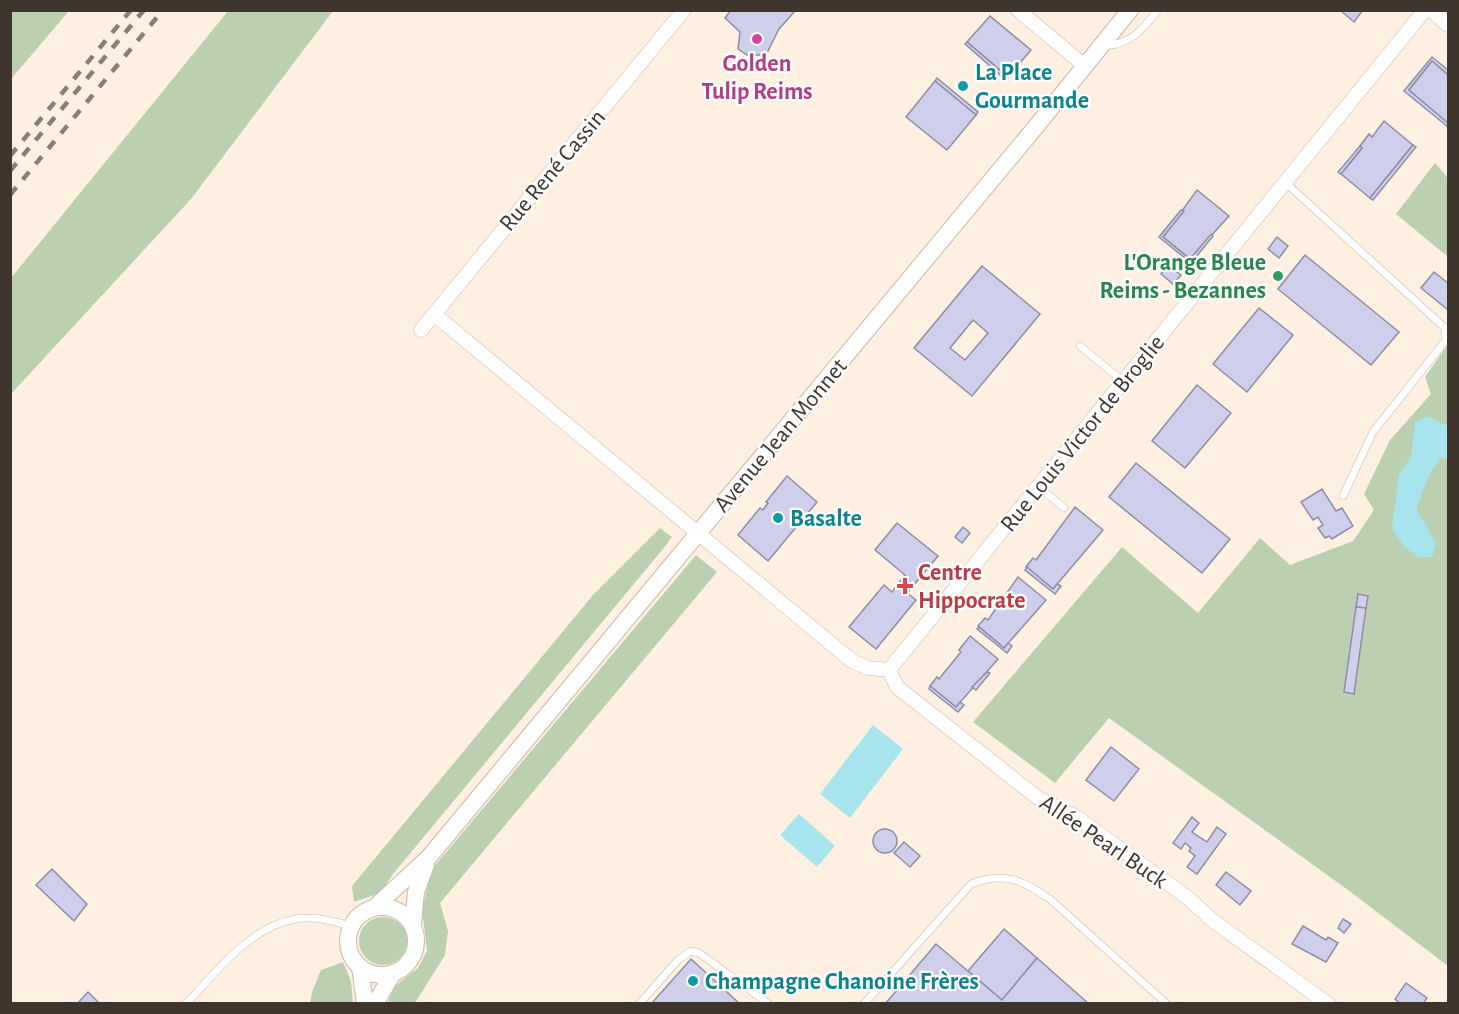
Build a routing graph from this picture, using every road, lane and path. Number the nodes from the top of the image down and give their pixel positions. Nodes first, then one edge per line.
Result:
1 (684, 10) edge
2 (1018, 10) edge
3 (1130, 10) edge
4 (1158, 10) edge
5 (1425, 10) edge
6 (1431, 10) edge
7 (1449, 25) edge
8 (1100, 47) junction
9 (1085, 66) junction
10 (1286, 183) junction
11 (435, 315) junction
12 (421, 330) dead end
13 (1080, 346) dead end
14 (1124, 382) junction
15 (1039, 487) junction
16 (1343, 496) dead end
17 (1064, 508) dead end
18 (698, 533) junction
19 (889, 669) junction
20 (429, 857) junction
21 (376, 906) junction
22 (413, 925) junction
23 (351, 926) junction
24 (360, 967) junction
25 (393, 973) junction
26 (186, 1004) edge
27 (365, 1004) edge
28 (375, 1004) edge
29 (639, 1004) edge
30 (768, 1004) edge
31 (864, 1004) edge
32 (1167, 1004) edge
33 (1328, 1004) edge

1 - 11 street, Rue René Cassin
2 - 9 street
3 - 8 street, Avenue Jean Monnet
4 - 8 lane
5 - 10 street, Rue Louis Victor de Broglie
6 - 7 street
8 - 9 street, Avenue Jean Monnet
9 - 18 street, Avenue Jean Monnet
10 - 14 street, Rue Louis Victor de Broglie
10 - 16 lane
11 - 12 street, Rue René Cassin
11 - 18 street
13 - 14 lane
14 - 15 street, Rue Louis Victor de Broglie
15 - 17 lane
15 - 19 street, Rue Louis Victor de Broglie
18 - 19 street
18 - 20 street, Avenue Jean Monnet
19 - 33 street, Allée Pearl Buck
20 - 21 street, Avenue Jean Monnet
20 - 22 street, Avenue Jean Monnet
21 - 22 street
21 - 23 street
22 - 25 street
23 - 24 street
23 - 26 lane
24 - 25 street
24 - 27 street
25 - 28 street
29 - 30 lane
31 - 32 lane

